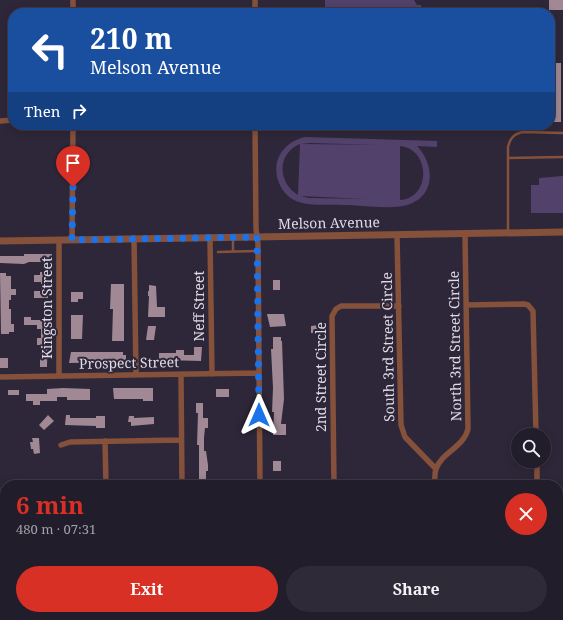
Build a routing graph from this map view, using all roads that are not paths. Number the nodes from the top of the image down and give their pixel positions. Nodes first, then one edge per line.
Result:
1 (73, 130) edge
2 (255, 130) edge
3 (563, 133) edge
4 (508, 158) junction
5 (563, 158) edge
6 (563, 232) edge
7 (508, 233) junction
8 (465, 234) junction
9 (397, 235) junction
10 (257, 237) junction
11 (134, 238) junction
12 (210, 238) junction
13 (232, 238) junction
14 (59, 240) junction
15 (72, 240) junction
16 (0, 241) edge
17 (233, 251) junction
18 (258, 251) junction
19 (218, 252) dead end
20 (466, 305) junction
21 (399, 306) junction
22 (259, 373) junction
23 (181, 374) junction
24 (212, 374) junction
25 (136, 375) junction
26 (59, 376) junction
27 (0, 377) edge
28 (536, 428) edge
29 (181, 440) junction
30 (105, 441) junction
31 (61, 445) dead end
32 (537, 468) edge
33 (436, 469) junction
34 (106, 480) edge
35 (182, 480) edge
36 (260, 480) edge
37 (334, 480) edge
38 (435, 480) edge
39 (537, 480) edge

1 - 15 street
2 - 10 street
3 - 4 lane
4 - 5 lane
4 - 7 lane
6 - 7 street, Melson Avenue
7 - 8 street, Melson Avenue
8 - 9 street, Melson Avenue
8 - 20 street, North 3rd Street Circle
9 - 10 street, Melson Avenue
9 - 21 street, South 3rd Street Circle
10 - 13 street, Melson Avenue
10 - 18 street
11 - 12 street, Melson Avenue
11 - 15 street, Melson Avenue
11 - 25 street
12 - 13 street, Melson Avenue
12 - 24 street, Neff Street
13 - 17 lane
14 - 15 street, Melson Avenue
14 - 16 street, Melson Avenue
14 - 26 street, Kingston Street
17 - 18 lane
17 - 19 lane
18 - 22 street
20 - 28 street
20 - 33 street, North 3rd Street Circle
21 - 33 street, South 3rd Street Circle
21 - 37 street, 2nd Street Circle
22 - 24 street, Prospect Street
22 - 36 street
23 - 24 street, Prospect Street
23 - 25 street, Prospect Street
23 - 29 street
25 - 26 street, Prospect Street
26 - 27 street, Prospect Street
29 - 30 street
29 - 35 street
30 - 31 street
30 - 34 street
32 - 39 street
33 - 38 street

